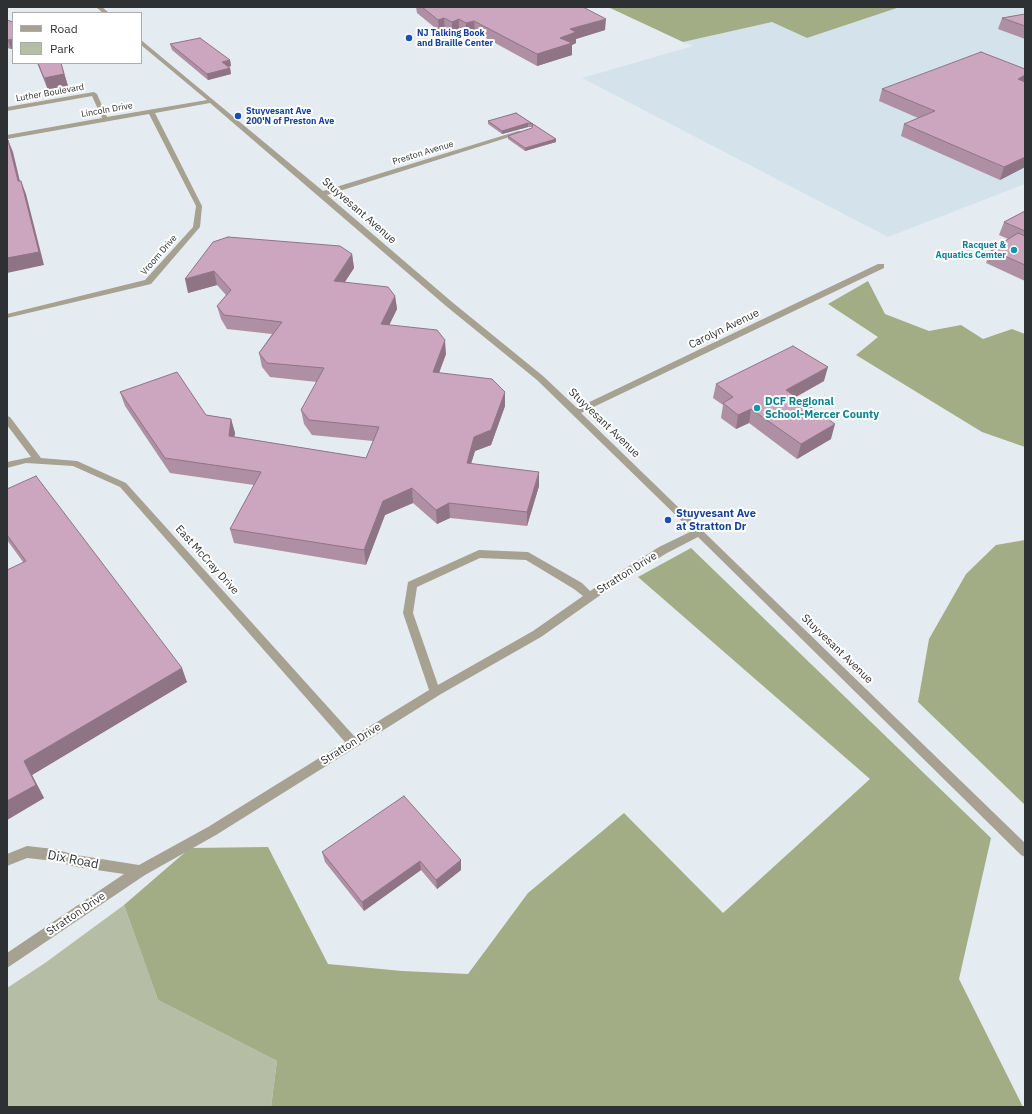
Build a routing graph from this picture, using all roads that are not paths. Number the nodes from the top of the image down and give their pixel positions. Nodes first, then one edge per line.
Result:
1 (142, 43) edge
2 (211, 101) junction
3 (7, 109) edge
4 (151, 111) junction
5 (105, 119) junction
6 (530, 129) edge
7 (7, 137) edge
8 (322, 194) junction
9 (881, 266) dead end
10 (7, 316) edge
11 (576, 412) junction
12 (7, 419) edge
13 (38, 461) junction
14 (7, 464) edge
15 (699, 532) junction
16 (590, 597) junction
17 (435, 692) junction
18 (353, 743) junction
19 (1025, 851) edge
20 (7, 860) edge
21 (140, 871) junction
22 (7, 961) edge

1 - 2 street, Stuyvesant Avenue
2 - 4 street, Lincoln Drive
2 - 8 street, Stuyvesant Avenue
3 - 5 street, Luther Boulevard
4 - 5 street, Lincoln Drive
4 - 10 street, Vroom Drive
5 - 7 street, Lincoln Drive
6 - 8 street, Preston Avenue
8 - 11 street, Stuyvesant Avenue
9 - 11 street, Carolyn Avenue
11 - 15 street, Stuyvesant Avenue
12 - 13 street
13 - 14 street, East McCray Drive
13 - 18 street, East McCray Drive
15 - 16 street, Stratton Drive
15 - 19 street, Stuyvesant Avenue
16 - 17 street, Stratton Drive
16 - 17 street
17 - 18 street, Stratton Drive
18 - 21 street, Stratton Drive
20 - 21 street, Dix Road
21 - 22 street, Stratton Drive

